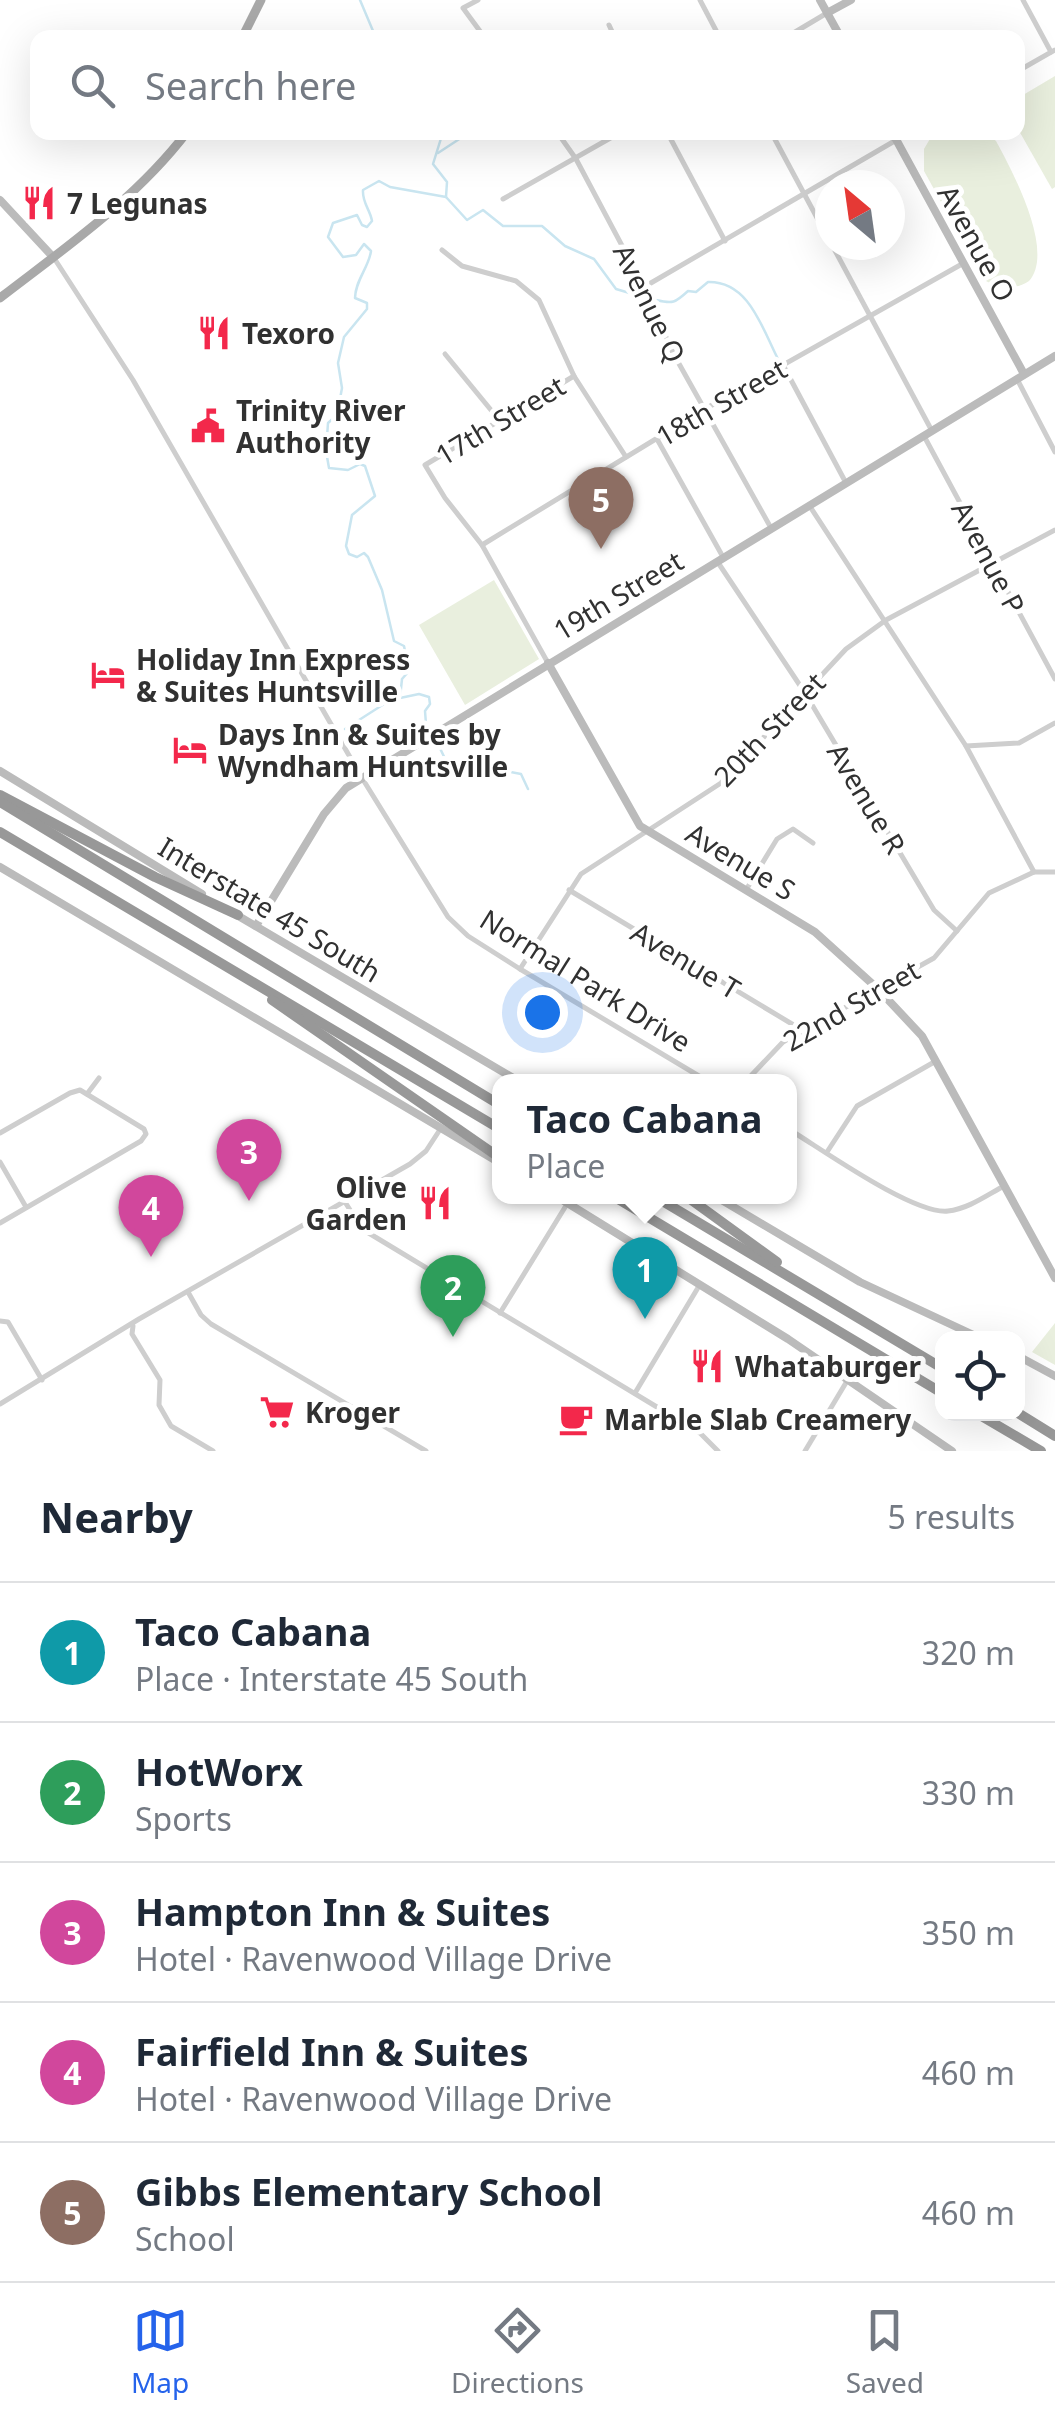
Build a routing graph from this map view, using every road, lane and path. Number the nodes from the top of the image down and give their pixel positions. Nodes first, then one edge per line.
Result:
1 (261, 0) edge
2 (478, 0) edge
3 (700, 0) edge
4 (820, 0) edge
5 (851, 0) edge
6 (1023, 0) edge
7 (827, 13) junction
8 (608, 24) dead end
9 (246, 30) edge
10 (479, 30) edge
11 (611, 30) edge
12 (716, 30) edge
13 (798, 30) edge
14 (837, 30) edge
15 (1053, 51) edge
16 (1025, 67) edge
17 (181, 140) edge
18 (562, 140) edge
19 (608, 140) edge
20 (670, 140) edge
21 (775, 140) edge
22 (888, 140) edge
23 (896, 140) edge
24 (576, 159) junction
25 (804, 194) junction
26 (0, 200) edge
27 (503, 200) dead end
28 (815, 214) edge
29 (725, 240) junction
30 (442, 250) dead end
31 (53, 257) junction
32 (840, 260) edge
33 (962, 264) junction
34 (644, 287) junction
35 (0, 298) edge
36 (870, 316) junction
37 (445, 354) dead end
38 (1055, 356) edge
39 (784, 365) junction
40 (574, 376) junction
41 (1021, 376) junction
42 (704, 410) junction
43 (500, 422) junction
44 (928, 433) junction
45 (657, 439) junction
46 (1055, 452) edge
47 (626, 458) junction
48 (425, 465) joint
49 (846, 483) junction
50 (810, 505) junction
51 (771, 528) junction
52 (1055, 530) edge
53 (482, 545) junction
54 (720, 559) junction
55 (993, 564) junction
56 (886, 620) junction
57 (548, 663) junction
58 (1055, 678) edge
59 (805, 693) junction
60 (1055, 723) edge
61 (966, 746) junction
62 (0, 771) edge
63 (362, 778) junction
64 (0, 799) edge
65 (648, 830) junction
66 (0, 832) edge
67 (813, 843) dead end
68 (0, 868) edge
69 (1034, 872) junction
70 (1055, 872) edge
71 (568, 890) junction
72 (746, 890) junction
73 (238, 915) junction
74 (256, 926) junction
75 (957, 930) junction
76 (223, 964) junction
77 (520, 969) junction
78 (878, 989) junction
79 (802, 1030) junction
80 (936, 1061) junction
81 (506, 1074) edge
82 (695, 1074) edge
83 (752, 1074) edge
84 (99, 1078) dead end
85 (88, 1094) junction
86 (492, 1100) edge
87 (492, 1124) edge
88 (441, 1128) junction
89 (0, 1133) edge
90 (797, 1134) edge
91 (827, 1152) junction
92 (492, 1155) edge
93 (492, 1157) edge
94 (0, 1162) edge
95 (1004, 1186) junction
96 (344, 1202) junction
97 (556, 1204) edge
98 (569, 1204) edge
99 (626, 1204) edge
100 (667, 1204) edge
101 (697, 1204) edge
102 (728, 1204) edge
103 (26, 1207) junction
104 (0, 1222) edge
105 (1055, 1278) edge
106 (700, 1283) junction
107 (188, 1292) junction
108 (830, 1301) junction
109 (500, 1313) junction
110 (0, 1321) edge
111 (132, 1326) junction
112 (965, 1331) edge
113 (1025, 1360) edge
114 (935, 1364) edge
115 (1055, 1376) edge
116 (42, 1380) junction
117 (848, 1380) junction
118 (935, 1388) edge
119 (635, 1394) junction
120 (0, 1404) edge
121 (1025, 1418) edge
122 (990, 1421) edge
123 (1055, 1436) edge
124 (212, 1451) edge
125 (426, 1451) edge
126 (718, 1451) edge
127 (805, 1451) edge
128 (954, 1451) edge
129 (1042, 1451) edge

1 - 9 main road
2 - 10 street
3 - 12 street
4 - 7 street
5 - 7 street
6 - 15 street
7 - 13 street
7 - 14 street
8 - 11 street
15 - 16 street
17 - 31 main road
18 - 24 street, Avenue Q
19 - 24 street
20 - 29 street
21 - 25 street, Avenue P
22 - 25 street
23 - 33 street, Avenue O
24 - 27 street
24 - 34 street, Avenue Q
25 - 28 street, Avenue P
25 - 29 street
26 - 31 street, Normal Park Drive
29 - 34 street
30 - 40 street
31 - 35 main road
31 - 63 street, Normal Park Drive
32 - 36 street, Avenue P
33 - 36 street, 18th Street
33 - 41 street, Avenue O
34 - 42 street, Avenue Q
36 - 39 street, 18th Street
36 - 44 street, Avenue P
37 - 43 street
38 - 41 street, 19th Street
39 - 42 street, 18th Street
39 - 49 street
40 - 43 street, 17th Street
40 - 47 street
41 - 44 street, 19th Street
41 - 46 street, Avenue O
42 - 45 street, 18th Street
42 - 51 street, Avenue Q
43 - 48 street, 17th Street
44 - 49 street, 19th Street
44 - 55 street, Avenue P
45 - 47 street, 18th Street
45 - 54 street, Avenue R
47 - 53 street, 18th Street
48 - 53 street, Avenue S
49 - 50 street, 19th Street
50 - 51 street, 19th Street
50 - 56 street
51 - 54 street, 19th Street
52 - 55 street, 20th Street
53 - 57 street, Avenue S
54 - 57 street, 19th Street
54 - 59 street, Avenue R
55 - 56 street, 20th Street
55 - 58 street, Avenue P
56 - 59 street, 20th Street
56 - 61 street
57 - 63 street, 19th Street
57 - 65 street, Avenue S
59 - 65 street, 20th Street
59 - 75 street, Avenue R
60 - 61 street
61 - 69 street
62 - 73 street, Interstate 45 South
63 - 74 street, 19th Street
63 - 77 street, Normal Park Drive
64 - 73 highway
64 - 86 highway
65 - 71 street, 20th Street
65 - 72 street, Avenue S
66 - 76 highway
67 - 72 street
68 - 88 street
69 - 70 street, 22nd Street
69 - 75 street, 22nd Street
71 - 77 street, 20th Street
71 - 79 street, Avenue T
72 - 78 street, Avenue S
73 - 74 street, Interstate 45 South
74 - 81 street, Interstate 45 South
75 - 78 street, 22nd Street
76 - 87 highway
76 - 92 highway
77 - 82 street, Normal Park Drive
78 - 79 street, 22nd Street
78 - 80 street, Avenue S
79 - 83 street, 22nd Street
80 - 91 street
80 - 95 street, Avenue S
84 - 85 street
85 - 89 street
85 - 103 street
88 - 93 street
88 - 96 street
90 - 91 street
91 - 95 street
94 - 103 street
95 - 105 street, Avenue S
96 - 107 street
96 - 109 street
97 - 109 street
98 - 106 street
99 - 118 highway
100 - 108 highway
101 - 108 highway
102 - 112 street
103 - 104 street
106 - 117 street
106 - 119 street
107 - 111 street
107 - 125 street
108 - 114 highway
109 - 119 street
110 - 116 street
111 - 116 street
111 - 124 street
113 - 115 street
116 - 120 street
117 - 127 street
117 - 128 street
119 - 126 street
121 - 123 highway
122 - 129 highway

